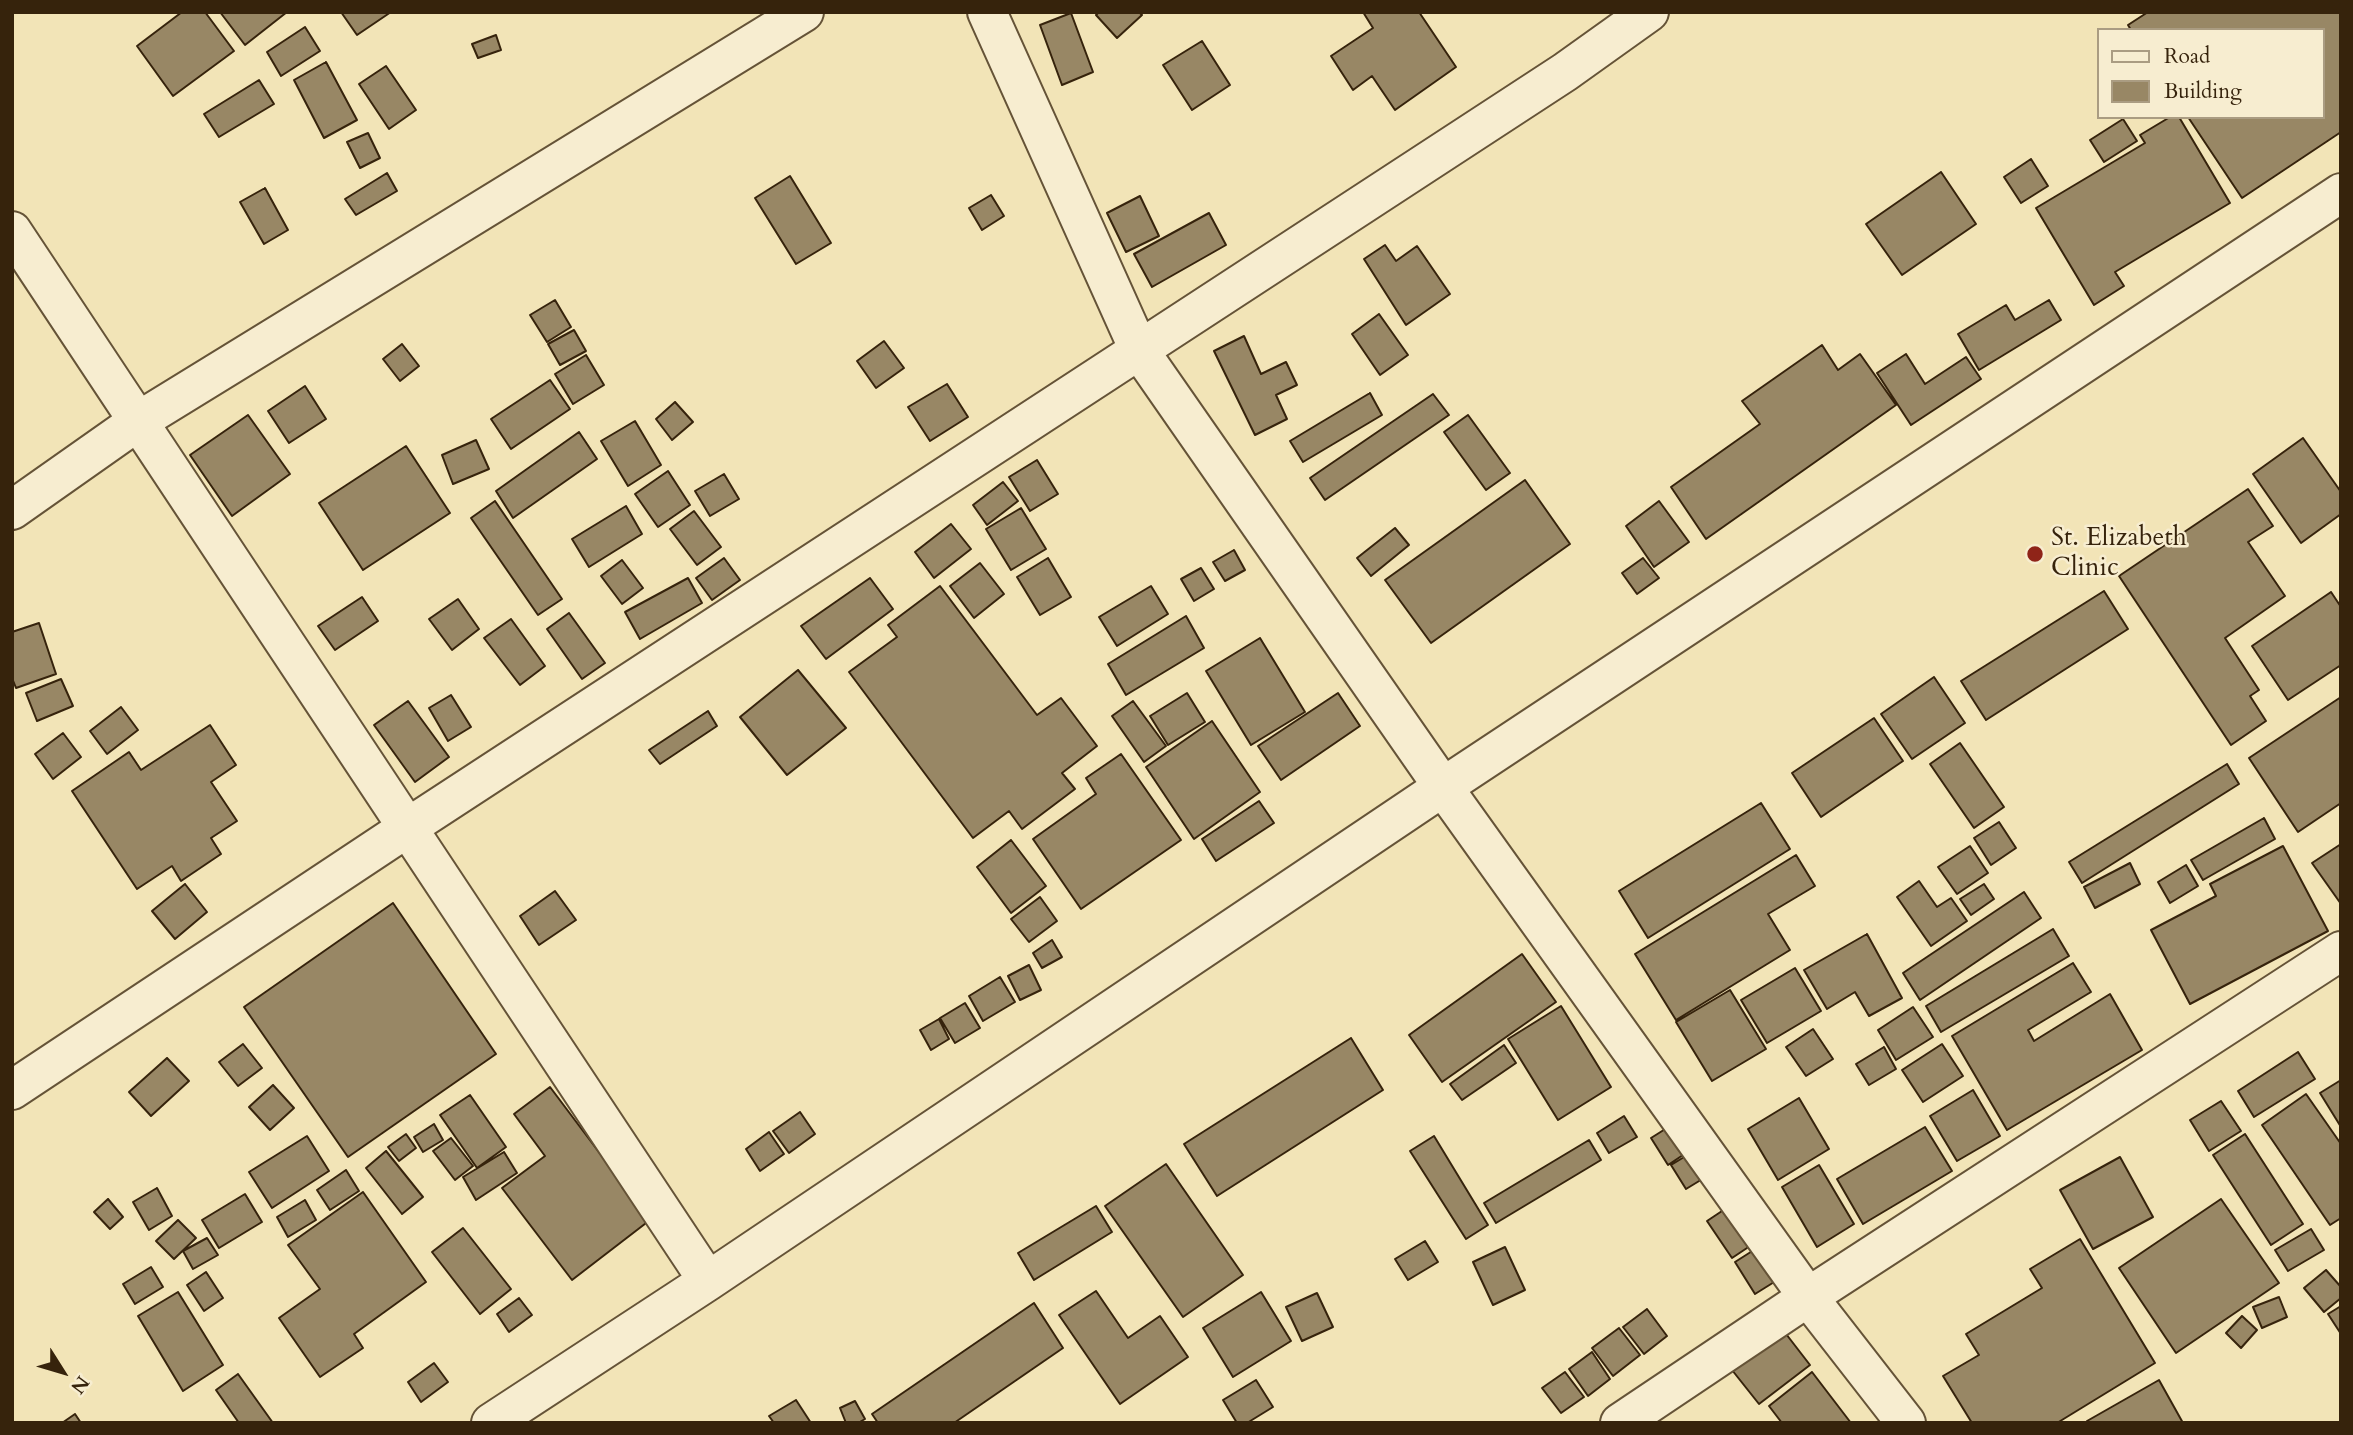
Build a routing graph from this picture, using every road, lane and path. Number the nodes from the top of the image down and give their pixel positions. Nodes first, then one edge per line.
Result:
1 (804, 12) edge
2 (987, 12) edge
3 (1649, 12) edge
4 (2341, 193) edge
5 (12, 231) edge
6 (1139, 350) junction
7 (137, 422) junction
8 (12, 510) edge
9 (1443, 787) junction
10 (407, 828) junction
11 (2341, 950) edge
12 (12, 1090) edge
13 (708, 1281) junction
14 (1808, 1297) junction
15 (491, 1423) edge
16 (1620, 1423) edge
17 (1906, 1423) edge

1 - 7 street
2 - 6 street
3 - 6 street
4 - 9 street
5 - 7 street
6 - 9 street
6 - 10 street
7 - 8 street
7 - 10 street
9 - 13 street
9 - 14 street
10 - 12 street
10 - 13 street
11 - 14 street
13 - 15 street
14 - 16 street
14 - 17 street

